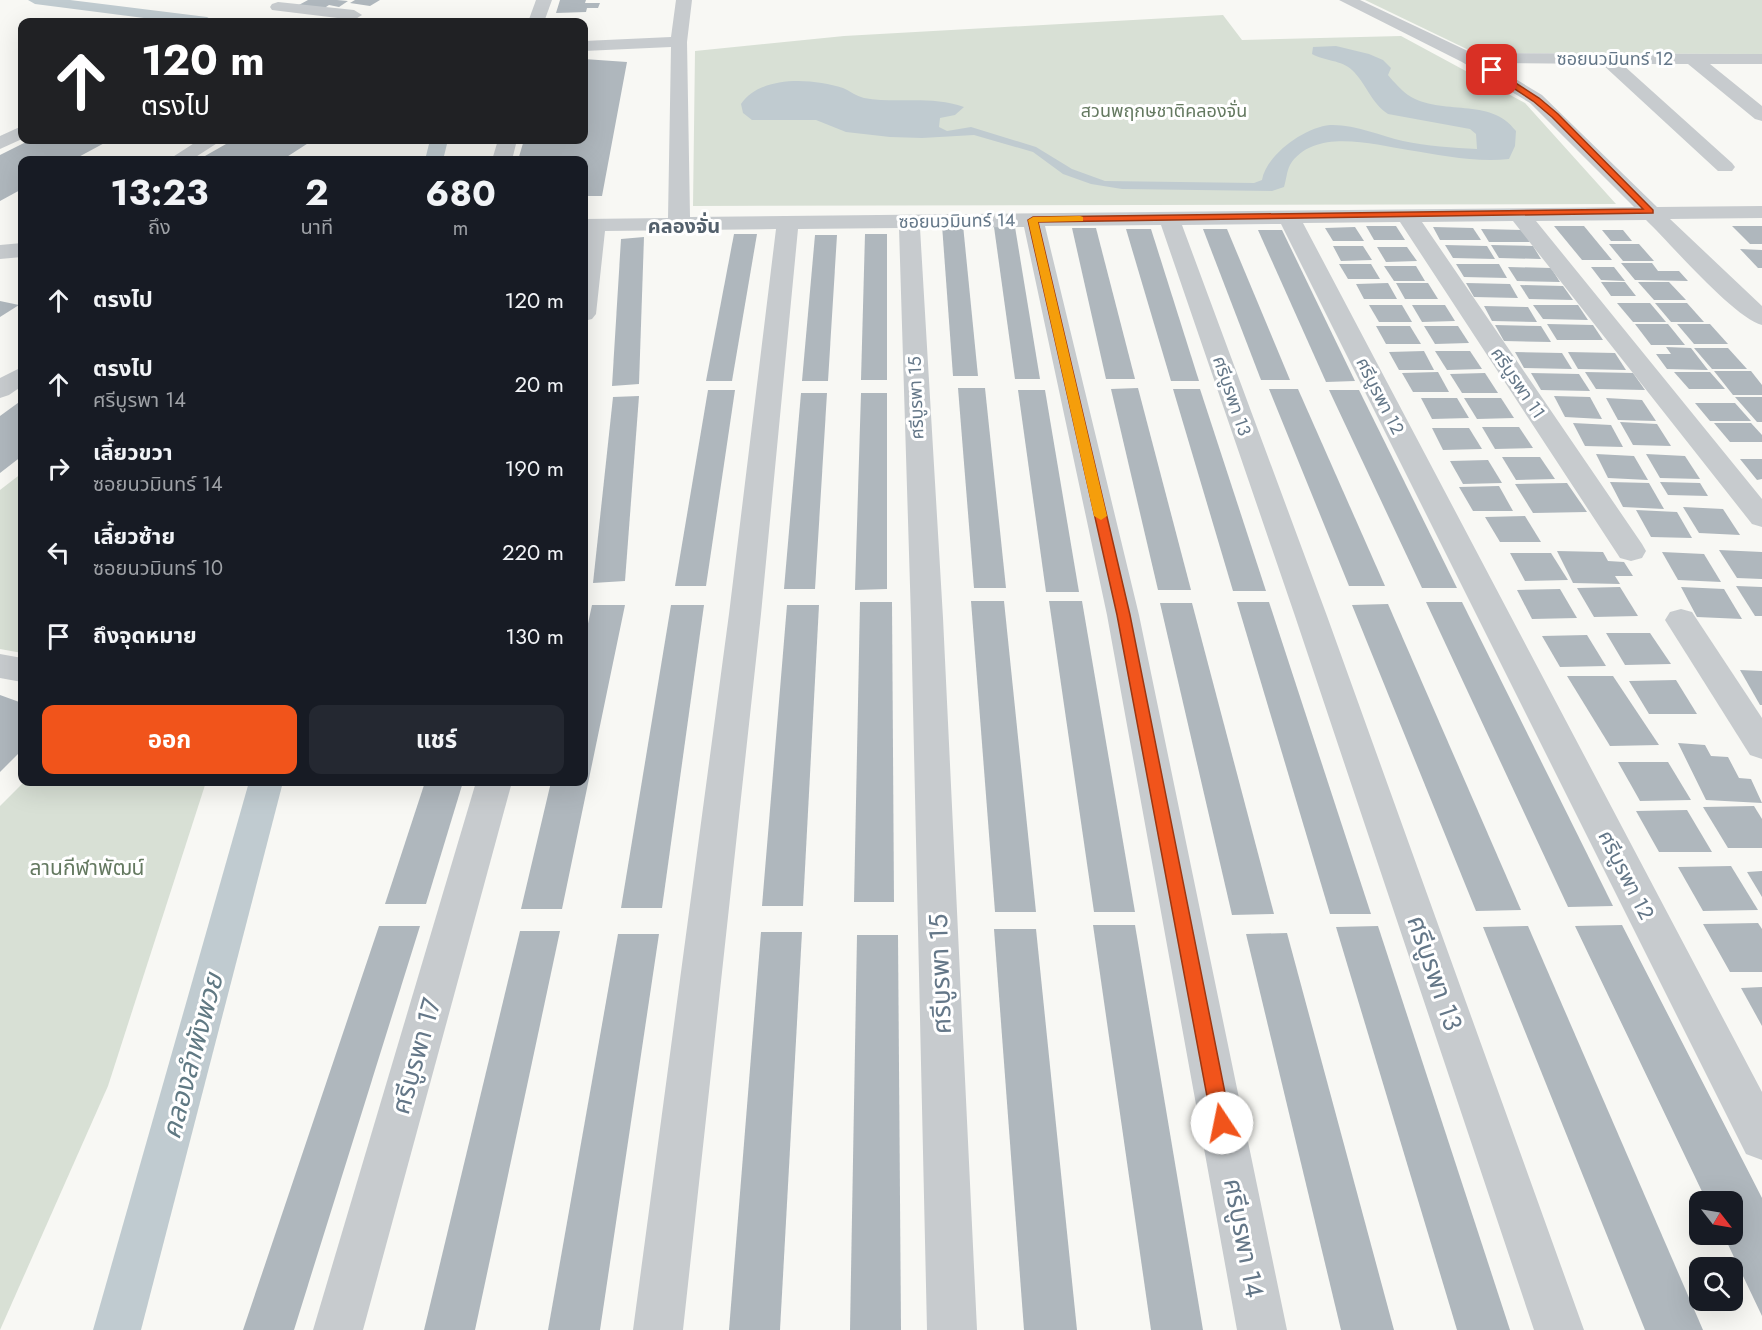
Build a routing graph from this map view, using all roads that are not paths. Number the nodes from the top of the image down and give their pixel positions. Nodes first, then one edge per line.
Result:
1 (544, 0) edge
2 (684, 0) edge
3 (1347, 0) edge
4 (284, 3) edge
5 (354, 15) dead end
6 (262, 18) edge
7 (537, 18) edge
8 (679, 42) junction
9 (588, 46) edge
10 (1468, 58) junction
11 (1606, 58) junction
12 (1693, 59) junction
13 (1762, 59) edge
14 (1762, 115) edge
15 (18, 134) edge
16 (0, 143) edge
17 (205, 144) edge
18 (185, 156) edge
19 (1725, 167) dead end
20 (1650, 212) junction
21 (1762, 212) edge
22 (1518, 213) junction
23 (1406, 215) junction
24 (1288, 216) junction
25 (1169, 218) junction
26 (1033, 220) junction
27 (909, 221) junction
28 (788, 223) junction
29 (679, 224) junction
30 (589, 225) edge
31 (588, 243) edge
32 (18, 250) edge
33 (0, 252) edge
34 (1762, 318) edge
35 (18, 378) edge
36 (0, 390) edge
37 (1762, 518) edge
38 (1631, 551) dead end
39 (1681, 620) dead end
40 (0, 666) edge
41 (18, 669) edge
42 (1762, 746) edge
43 (493, 786) edge
44 (1762, 1138) edge
45 (338, 1330) edge
46 (658, 1330) edge
47 (952, 1330) edge
48 (1262, 1330) edge
49 (1559, 1330) edge

1 - 7 street
2 - 8 street
3 - 10 street
4 - 5 street
4 - 6 street
8 - 9 street
8 - 29 street
10 - 11 street, ซอยนวมินทร์ 12
10 - 20 street
11 - 12 street, ซอยนวมินทร์ 12
11 - 19 street
12 - 13 street, ซอยนวมินทร์ 12
12 - 14 street
15 - 16 street
17 - 18 street
20 - 21 street, ซอยนวมินทร์ 14
20 - 22 street, ซอยนวมินทร์ 14
20 - 34 street
22 - 23 street, ซอยนวมินทร์ 14
22 - 37 street
23 - 24 street, ซอยนวมินทร์ 14
23 - 38 street, ศรีบูรพา 11
24 - 25 street, ซอยนวมินทร์ 14
24 - 44 street, ศรีบูรพา 12
25 - 26 street, ซอยนวมินทร์ 14
25 - 49 street, ศรีบูรพา 13
26 - 27 street, ซอยนวมินทร์ 14
26 - 48 street, ศรีบูรพา 14
27 - 28 street, ซอยนวมินทร์ 14
27 - 47 street, ศรีบูรพา 15
28 - 29 street, ซอยนวมินทร์ 14
28 - 46 street
29 - 30 street, ซอยนวมินทร์ 14
30 - 31 street
32 - 33 street
35 - 36 street
39 - 42 street
40 - 41 street
43 - 45 street, ศรีบูรพา 17

